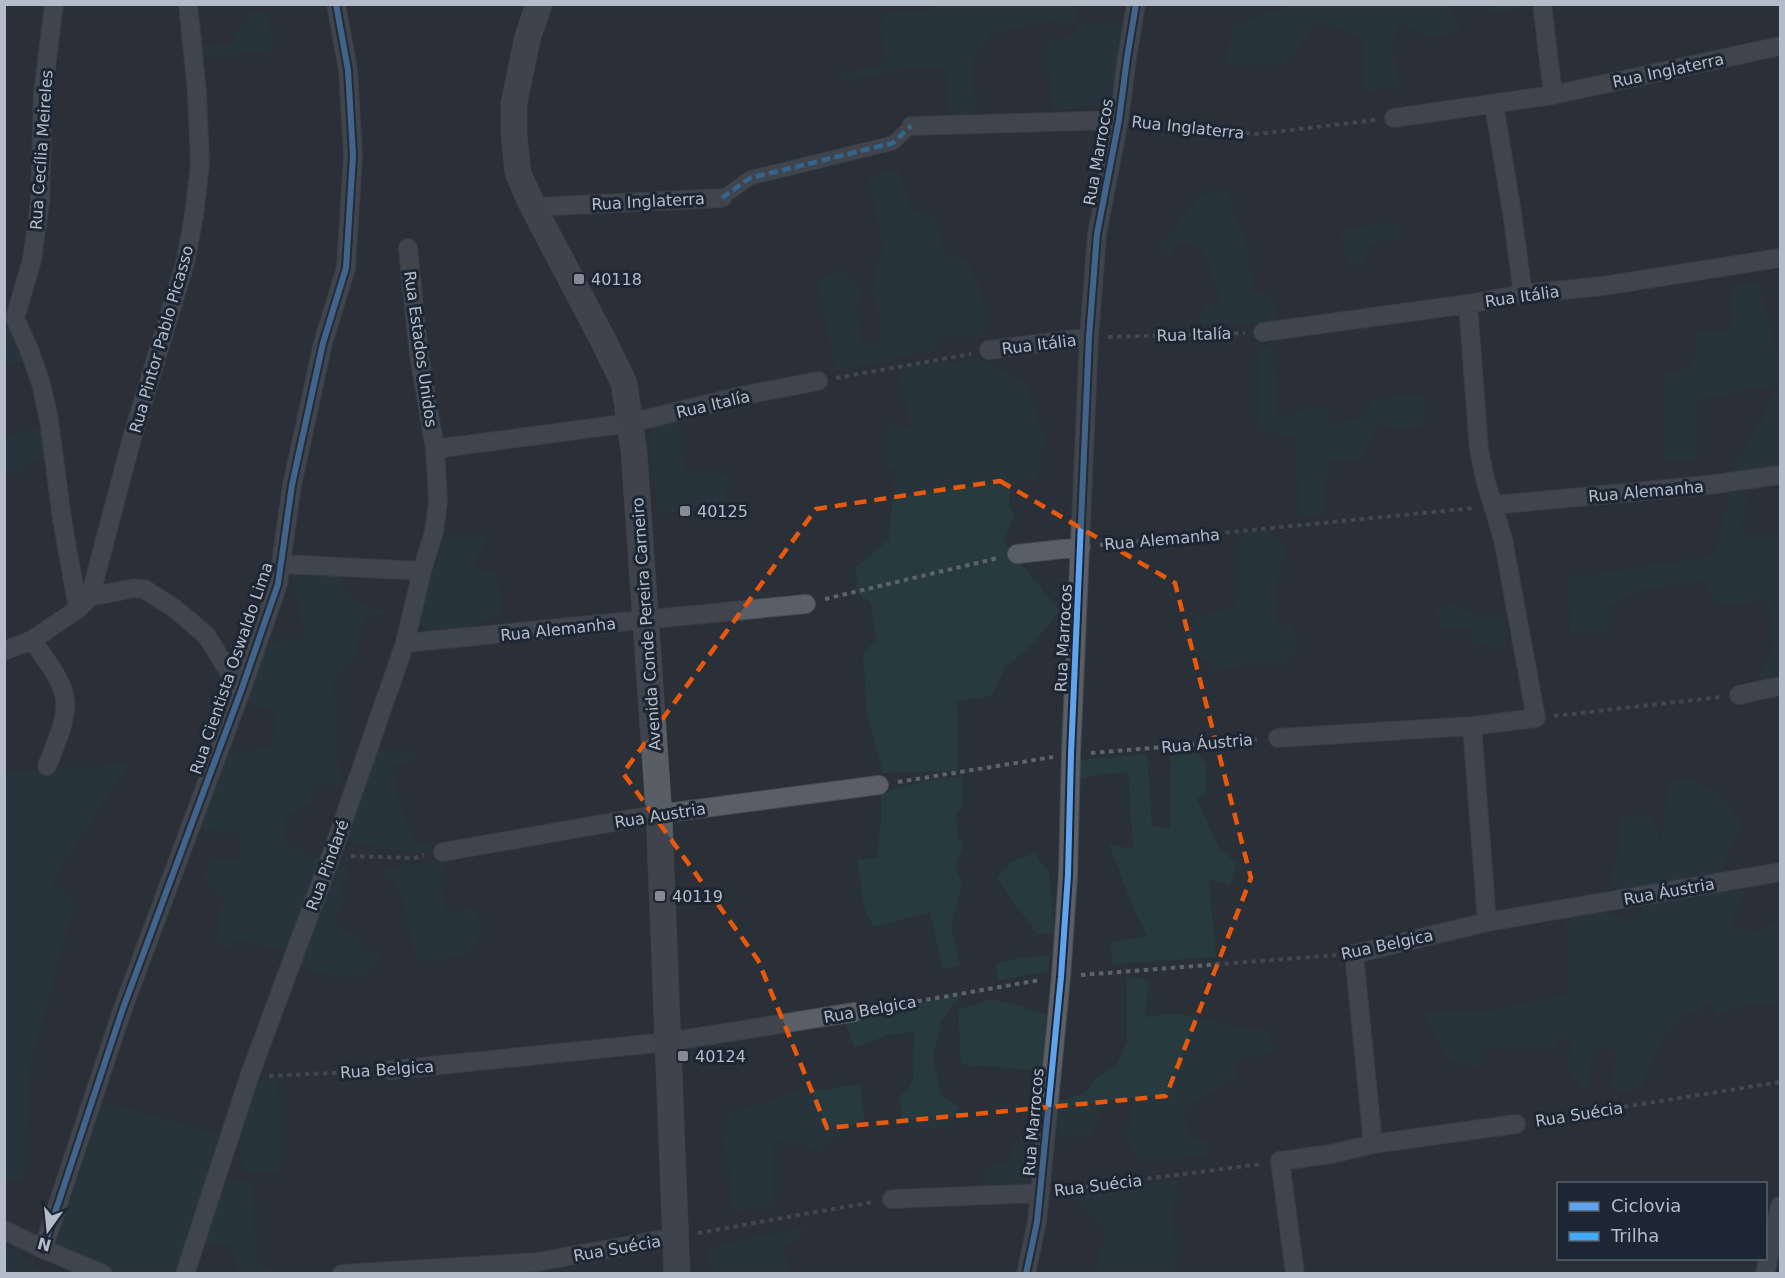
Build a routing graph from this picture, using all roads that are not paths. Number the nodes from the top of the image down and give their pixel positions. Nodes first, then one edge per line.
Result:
1 (54, 4) edge
2 (188, 4) edge
3 (336, 4) edge
4 (539, 4) edge
5 (1136, 4) edge
6 (1542, 4) edge
7 (1780, 46) edge
8 (1553, 96) junction
9 (1494, 104) junction
10 (1394, 118) road end
11 (1119, 120) junction
12 (911, 126) joint
13 (722, 198) joint
14 (533, 207) junction
15 (408, 248) dead end
16 (1780, 258) edge
17 (1523, 294) junction
18 (1468, 304) junction
19 (1263, 332) road end
20 (1089, 338) junction
21 (989, 350) road end
22 (818, 381) road end
23 (630, 423) junction
24 (435, 449) junction
25 (1780, 475) edge
26 (1494, 505) junction
27 (1080, 547) junction
28 (1017, 554) road end
29 (282, 564) junction
30 (422, 571) junction
31 (84, 603) junction
32 (806, 603) road end
33 (644, 620) junction
34 (32, 640) junction
35 (405, 643) junction
36 (4, 651) edge
37 (1780, 686) edge
38 (241, 691) junction
39 (1739, 694) road end
40 (1472, 726) junction
41 (1278, 738) road end
42 (47, 766) dead end
43 (879, 785) road end
44 (659, 813) junction
45 (443, 852) road end
46 (1780, 872) edge
47 (1488, 922) junction
48 (855, 1012) road end
49 (667, 1042) junction
50 (391, 1070) road end
51 (1516, 1124) road end
52 (1373, 1144) junction
53 (1040, 1193) junction
54 (892, 1199) road end
55 (1780, 1206) edge
56 (4, 1230) edge
57 (675, 1237) junction
58 (44, 1249) junction
59 (103, 1274) edge
60 (185, 1274) edge
61 (342, 1274) edge
62 (677, 1274) edge
63 (1026, 1274) edge
64 (1295, 1274) edge
65 (1765, 1274) edge

1 - 31 street, Rua Cecília Meireles
2 - 31 street, Rua Pintor Pablo Picasso
3 - 29 street, Rua Cientista Oswaldo Lima
4 - 14 main road, Avenida Conde Pereira Carneiro
5 - 11 street, Rua Marrocos
6 - 8 street
7 - 8 street, Rua Inglaterra
8 - 9 street, Rua Inglaterra
9 - 10 street, Rua Inglaterra
9 - 17 street
11 - 12 street, Rua Inglaterra
11 - 20 street, Rua Marrocos
12 - 13 street, Rua Inglaterra
13 - 14 street, Rua Inglaterra
14 - 23 main road, Avenida Conde Pereira Carneiro
15 - 24 street, Rua Estados Unidos
16 - 17 street, Rua Itália
17 - 18 street, Rua Itália
18 - 19 street, Rua Itália
18 - 26 street
20 - 21 street, Rua Itália
20 - 27 street, Rua Marrocos
22 - 23 street, Rua Italía
23 - 24 street, Rua Italía
23 - 33 main road, Avenida Conde Pereira Carneiro
24 - 30 street, Rua Pindaré
25 - 26 street, Rua Alemanha
26 - 40 street
27 - 28 street, Rua Alemanha
27 - 53 street, Rua Marrocos
29 - 30 street
29 - 38 street, Rua Cientista Oswaldo Lima
30 - 35 street, Rua Pindaré
31 - 34 street
31 - 38 street
32 - 33 street, Rua Alemanha
33 - 35 street, Rua Alemanha
33 - 44 main road, Avenida Conde Pereira Carneiro
34 - 36 street
34 - 42 street
35 - 60 street, Rua Pindaré
37 - 39 street
38 - 58 street, Rua Cientista Oswaldo Lima
40 - 41 street
40 - 47 street
43 - 44 street, Rua Austria
44 - 45 street, Rua Austria
44 - 49 main road, Avenida Conde Pereira Carneiro
46 - 47 street, Rua Áustria
47 - 52 street, Rua Belgica
48 - 49 street, Rua Belgica
49 - 50 street, Rua Belgica
49 - 57 main road, Avenida Conde Pereira Carneiro
51 - 52 street, Rua Suécia
52 - 64 street, Rua Suécia
53 - 54 street, Rua Suécia
53 - 63 street, Rua Marrocos
55 - 65 street
56 - 58 street
57 - 61 street, Rua Suécia
57 - 62 main road, Avenida Conde Pereira Carneiro
58 - 59 street

